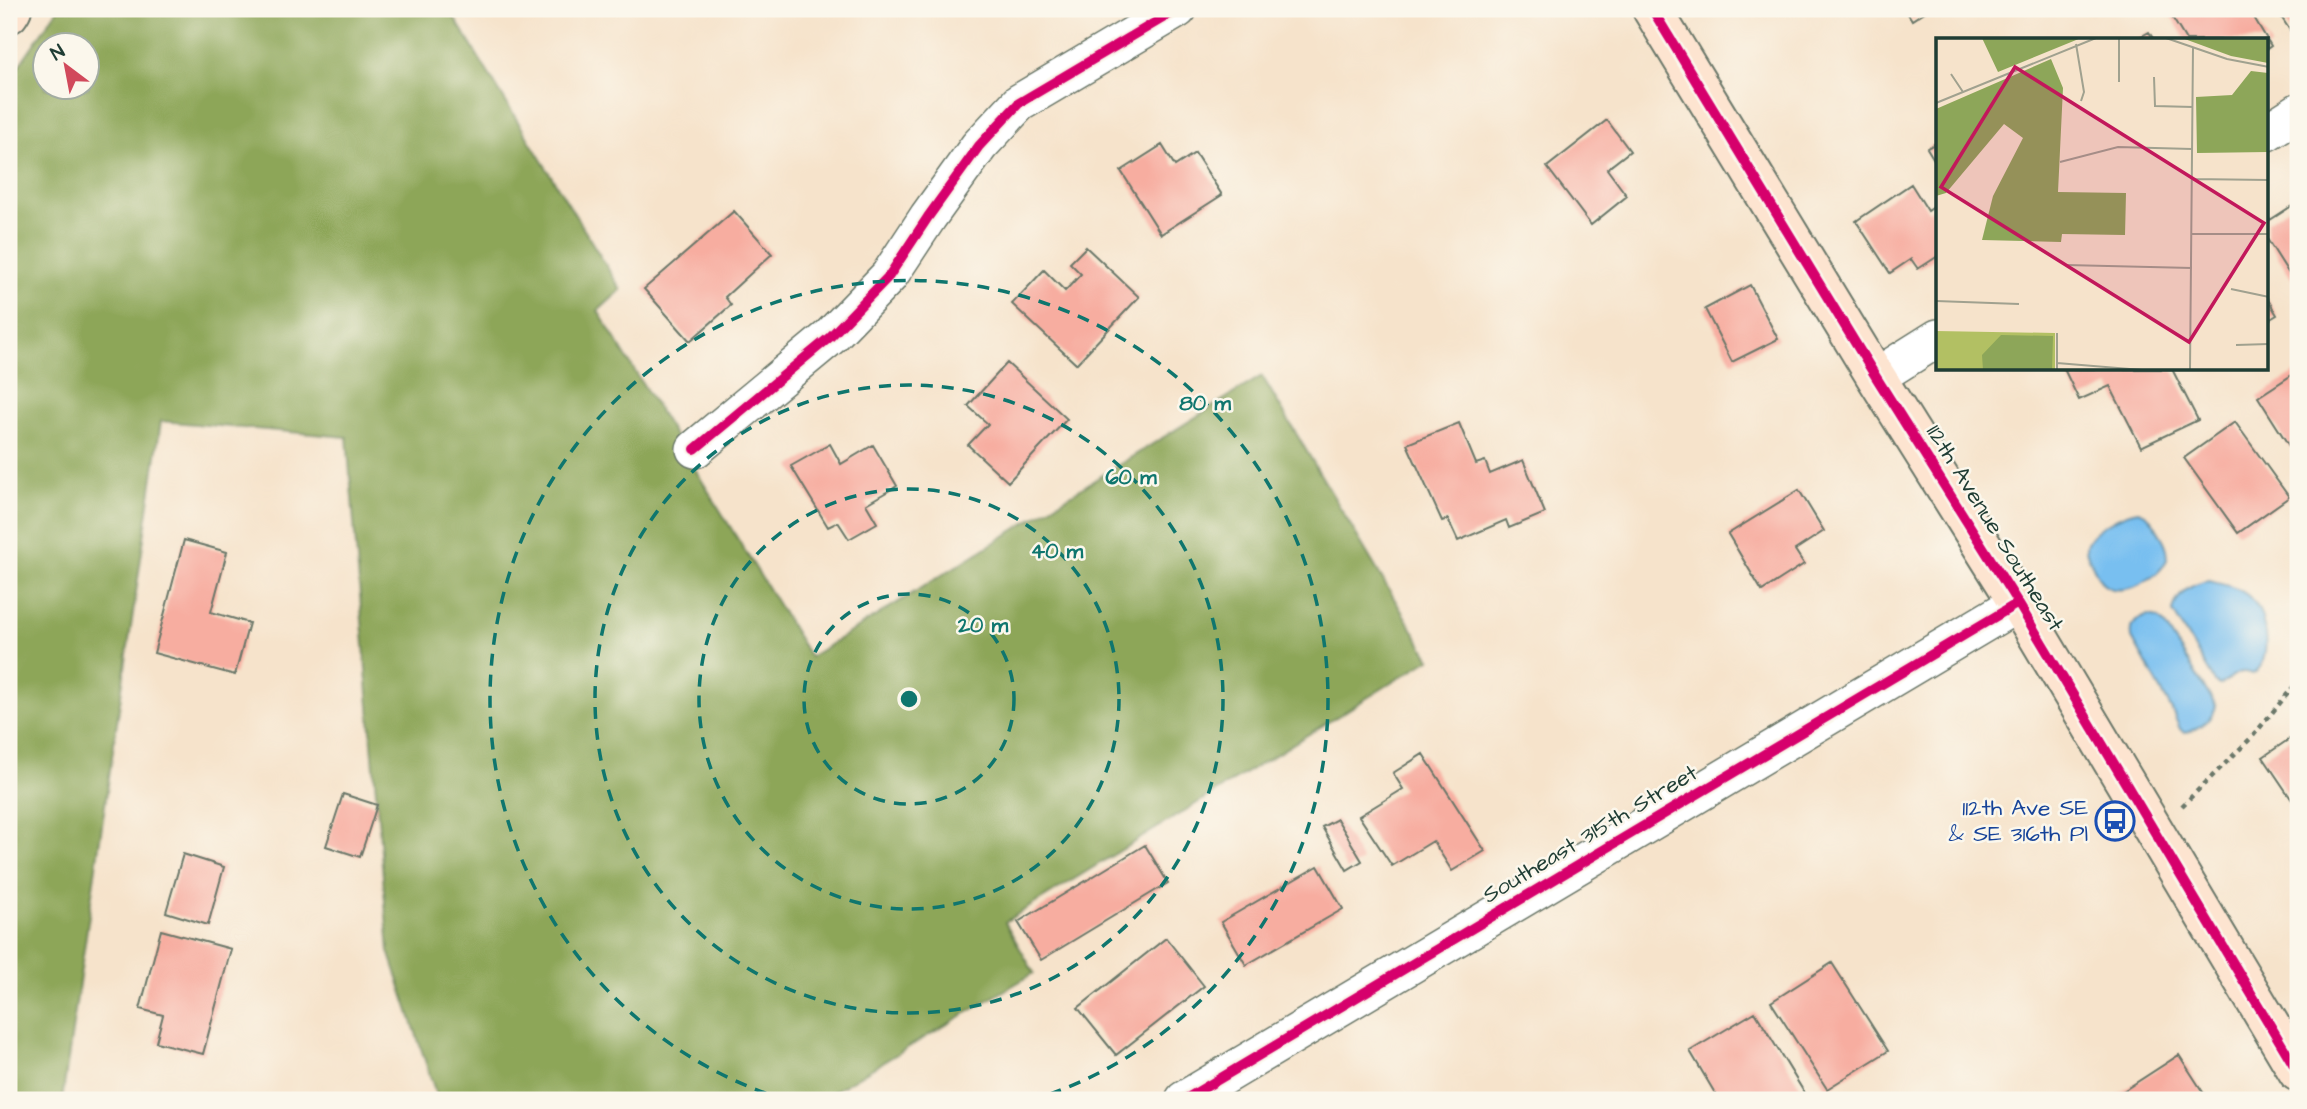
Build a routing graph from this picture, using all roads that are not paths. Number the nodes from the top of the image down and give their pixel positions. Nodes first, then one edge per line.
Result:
1 (12, 9) edge
2 (1178, 9) edge
3 (1652, 9) edge
4 (9, 14) edge
5 (2298, 112) edge
6 (2268, 131) edge
7 (1936, 339) edge
8 (1876, 377) junction
9 (695, 449) dead end
10 (2018, 603) junction
11 (2298, 1072) edge
12 (1184, 1100) edge

1 - 4 street
2 - 9 street
3 - 8 street, 112th Avenue Southeast
5 - 6 street
7 - 8 street
8 - 10 street, 112th Avenue Southeast
10 - 11 street, 112th Avenue Southeast
10 - 12 street, Southeast 315th Street

